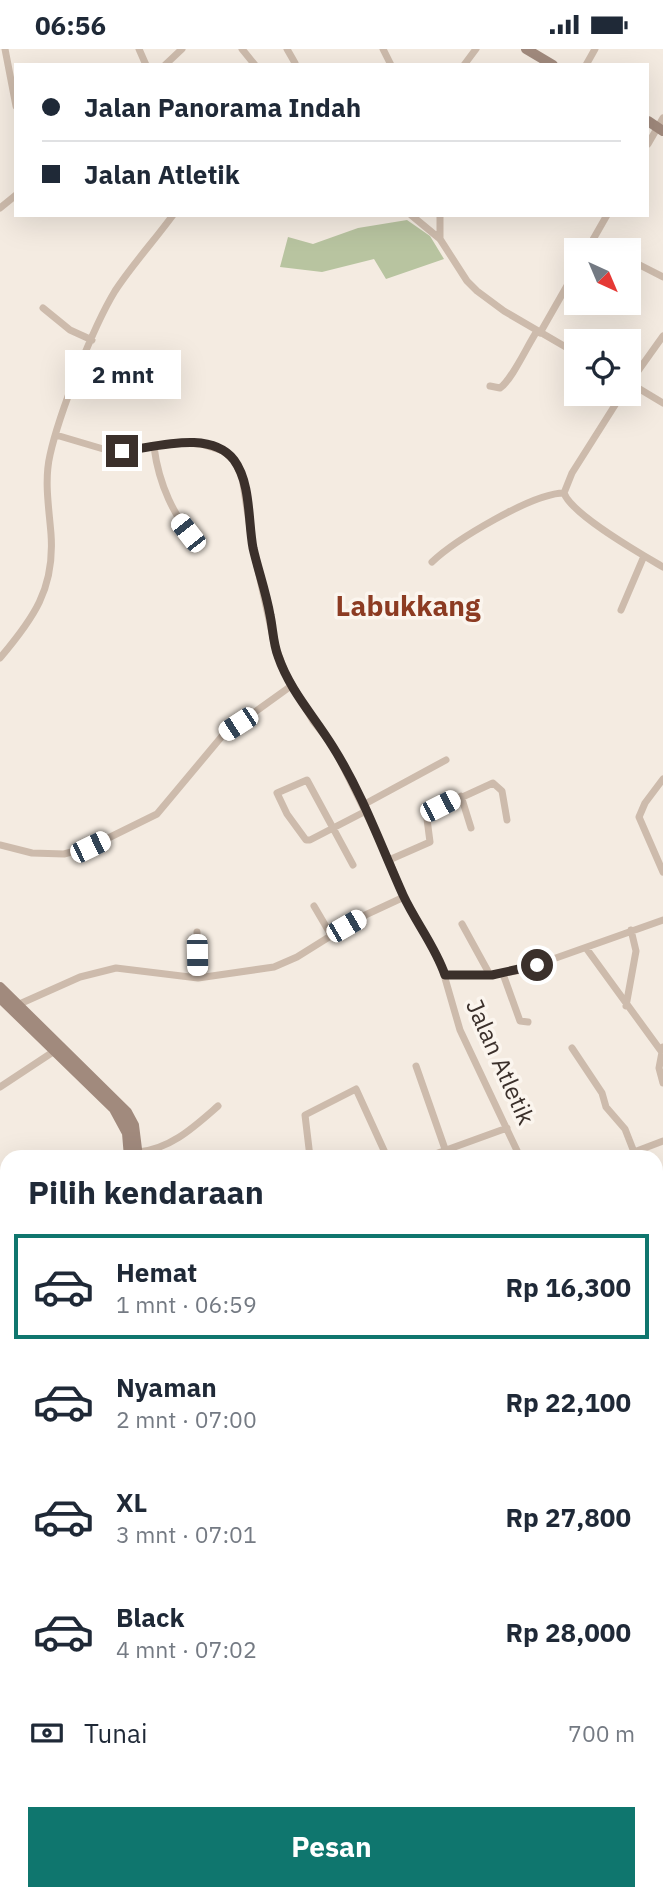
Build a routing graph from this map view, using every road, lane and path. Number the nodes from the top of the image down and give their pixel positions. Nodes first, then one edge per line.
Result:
1 (5, 49) edge
2 (182, 49) edge
3 (286, 49) edge
4 (526, 49) edge
5 (167, 63) edge
6 (295, 63) edge
7 (550, 63) edge
8 (14, 96) edge
9 (661, 125) edge
10 (649, 143) edge
11 (14, 197) edge
12 (0, 208) edge
13 (171, 217) edge
14 (413, 217) edge
15 (440, 217) edge
16 (606, 217) edge
17 (595, 238) edge
18 (440, 239) junction
19 (641, 266) edge
20 (663, 277) edge
21 (564, 290) edge
22 (43, 308) dead end
23 (538, 332) junction
24 (663, 336) edge
25 (93, 340) junction
26 (564, 346) edge
27 (641, 366) edge
28 (490, 386) dead end
29 (641, 390) edge
30 (663, 403) edge
31 (614, 406) edge
32 (56, 435) junction
33 (154, 447) junction
34 (564, 493) junction
35 (197, 545) dead end
36 (644, 556) junction
37 (432, 562) dead end
38 (663, 567) edge
39 (621, 610) dead end
40 (0, 658) edge
41 (291, 686) junction
42 (446, 760) dead end
43 (663, 779) edge
44 (461, 796) junction
45 (364, 808) junction
46 (507, 820) dead end
47 (334, 828) junction
48 (471, 828) dead end
49 (0, 845) edge
50 (389, 860) junction
51 (353, 865) dead end
52 (663, 871) edge
53 (404, 897) junction
54 (314, 906) dead end
55 (663, 919) edge
56 (462, 924) dead end
57 (631, 930) junction
58 (197, 932) dead end
59 (331, 935) junction
60 (586, 947) junction
61 (503, 974) junction
62 (445, 975) junction
63 (490, 975) junction
64 (198, 978) junction
65 (0, 987) edge
66 (0, 998) edge
67 (626, 1006) junction
68 (14, 1007) junction
69 (528, 1023) dead end
70 (572, 1048) dead end
71 (662, 1049) edge
72 (57, 1050) junction
73 (416, 1066) dead end
74 (663, 1083) edge
75 (0, 1087) edge
76 (218, 1106) dead end
77 (507, 1128) junction
78 (663, 1141) edge
79 (445, 1149) joint
80 (135, 1150) edge
81 (152, 1150) edge
82 (309, 1150) edge
83 (384, 1150) edge
84 (517, 1150) edge
85 (633, 1150) edge
86 (639, 1150) edge

1 - 8 street
2 - 5 street
3 - 6 street
4 - 7 main road
9 - 10 street
11 - 12 street
13 - 25 street
14 - 18 street
15 - 18 street
16 - 17 street
18 - 23 street
19 - 20 street
21 - 23 street
22 - 25 street
23 - 26 street
23 - 28 street
24 - 27 street
25 - 32 street
29 - 30 street
31 - 34 street
32 - 33 street, Jalan Atletik
32 - 40 street
33 - 35 street
33 - 41 street, Jalan Atletik
34 - 36 street
34 - 37 street
36 - 38 street
36 - 39 street
41 - 45 street, Jalan Atletik
41 - 49 street
42 - 45 street
43 - 52 street
44 - 46 street
44 - 48 street
44 - 50 street
45 - 47 street
45 - 50 street, Jalan Atletik
47 - 47 street
47 - 51 street
50 - 53 street, Jalan Atletik
53 - 59 street
53 - 62 street, Jalan Atletik
54 - 59 street
55 - 57 street
56 - 63 street
57 - 60 street
57 - 67 street
58 - 64 street
59 - 64 street
60 - 61 street
60 - 67 street
61 - 63 street
61 - 69 street
62 - 63 street
62 - 77 street, Jalan Atletik
64 - 68 street
65 - 68 main road
66 - 68 main road
67 - 71 street
68 - 72 main road
70 - 85 street
71 - 74 street
72 - 75 street
72 - 80 main road
73 - 79 street
76 - 81 street
77 - 79 street
77 - 84 street, Jalan Atletik
78 - 86 street
82 - 83 street

